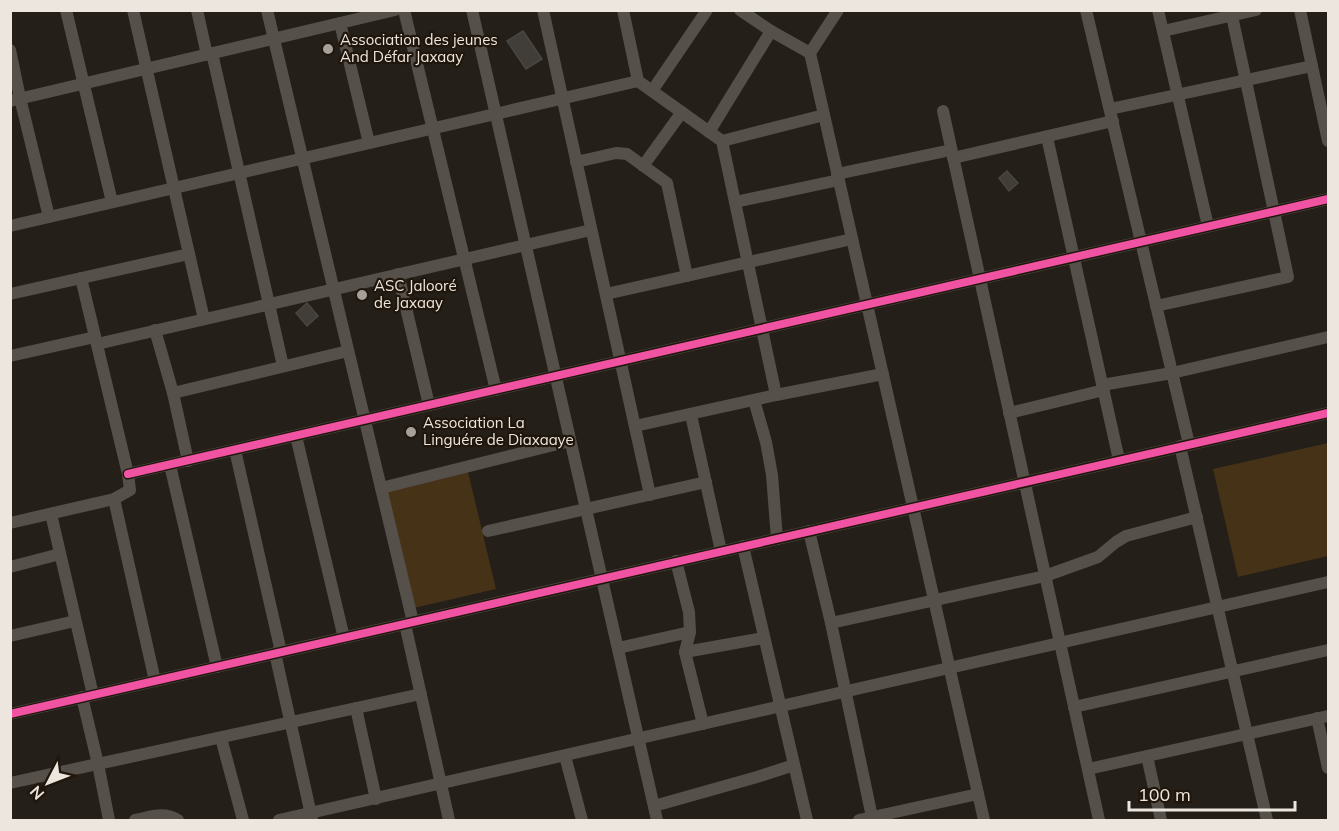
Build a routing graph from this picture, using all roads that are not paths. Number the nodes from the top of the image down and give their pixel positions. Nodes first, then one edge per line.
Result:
1 (66, 10) edge
2 (133, 10) edge
3 (197, 10) edge
4 (267, 10) edge
5 (395, 10) edge
6 (404, 10) edge
7 (472, 10) edge
8 (543, 10) edge
9 (623, 10) edge
10 (707, 10) edge
11 (740, 10) edge
12 (838, 10) edge
13 (1086, 10) edge
14 (1158, 10) edge
15 (1256, 10) edge
16 (1300, 10) edge
17 (1232, 16) junction
18 (340, 23) junction
19 (771, 31) junction
20 (1163, 31) junction
21 (274, 39) junction
22 (10, 50) edge
23 (810, 53) junction
24 (209, 54) junction
25 (1312, 66) junction
26 (146, 69) junction
27 (1245, 80) junction
28 (638, 81) junction
29 (84, 83) junction
30 (652, 91) junction
31 (1178, 95) junction
32 (562, 98) junction
33 (15, 99) edge
34 (943, 111) dead end
35 (682, 112) junction
36 (496, 114) junction
37 (824, 115) junction
38 (1111, 115) junction
39 (1327, 124) edge
40 (433, 128) junction
41 (710, 132) junction
42 (1047, 136) junction
43 (722, 141) junction
44 (1329, 141) edge
45 (369, 143) junction
46 (952, 154) junction
47 (302, 158) junction
48 (576, 162) junction
49 (644, 166) junction
50 (238, 173) junction
51 (838, 177) junction
52 (173, 188) junction
53 (1329, 199) edge
54 (112, 202) junction
55 (735, 202) junction
56 (1274, 211) junction
57 (49, 217) junction
58 (10, 226) edge
59 (1208, 226) junction
60 (591, 230) junction
61 (852, 239) junction
62 (1141, 242) junction
63 (526, 245) junction
64 (189, 254) junction
65 (1074, 257) junction
66 (464, 259) junction
67 (748, 262) junction
68 (398, 274) junction
69 (687, 276) junction
70 (81, 278) junction
71 (980, 279) junction
72 (333, 289) junction
73 (10, 294) edge
74 (606, 294) junction
75 (269, 304) junction
76 (867, 305) junction
77 (1156, 306) junction
78 (204, 319) junction
79 (762, 329) junction
80 (155, 330) junction
81 (1329, 337) edge
82 (96, 340) junction
83 (348, 351) junction
84 (10, 356) edge
85 (621, 361) junction
86 (284, 366) junction
87 (1172, 373) junction
88 (883, 374) junction
89 (556, 376) junction
90 (1103, 387) junction
91 (496, 390) junction
92 (173, 393) junction
93 (776, 395) junction
94 (754, 400) junction
95 (429, 405) junction
96 (1329, 412) edge
97 (1009, 413) junction
98 (691, 415) junction
99 (365, 420) junction
100 (635, 426) junction
101 (296, 436) junction
102 (570, 441) junction
103 (1185, 445) junction
104 (235, 450) junction
105 (1119, 460) junction
106 (188, 461) junction
107 (170, 465) junction
108 (128, 474) junction
109 (1024, 482) junction
110 (706, 483) junction
111 (381, 488) junction
112 (650, 495) junction
113 (114, 499) junction
114 (913, 507) junction
115 (586, 509) junction
116 (51, 514) junction
117 (1197, 517) junction
118 (10, 523) edge
119 (488, 531) dead end
120 (809, 531) junction
121 (777, 538) junction
122 (743, 546) junction
123 (721, 551) junction
124 (60, 555) junction
125 (676, 561) junction
126 (10, 567) edge
127 (1045, 576) junction
128 (602, 579) junction
129 (1329, 582) edge
130 (934, 600) junction
131 (1218, 608) junction
132 (75, 621) junction
133 (409, 623) junction
134 (831, 623) junction
135 (690, 632) junction
136 (10, 636) edge
137 (344, 638) junction
138 (764, 638) junction
139 (1060, 643) junction
140 (618, 648) junction
141 (1329, 650) edge
142 (685, 652) junction
143 (278, 653) junction
144 (217, 667) junction
145 (950, 669) junction
146 (1232, 672) junction
147 (155, 681) junction
148 (845, 693) junction
149 (421, 694) junction
150 (88, 696) junction
151 (1074, 706) junction
152 (780, 707) junction
153 (356, 708) junction
154 (10, 714) edge
155 (1323, 717) edge
156 (290, 723) junction
157 (703, 724) junction
158 (1246, 734) junction
159 (221, 738) junction
160 (638, 739) junction
161 (565, 756) junction
162 (1147, 756) junction
163 (98, 764) junction
164 (794, 765) junction
165 (1329, 768) edge
166 (1088, 769) junction
167 (10, 783) edge
168 (441, 784) junction
169 (978, 794) junction
170 (376, 799) junction
171 (654, 806) junction
172 (906, 815) edge
173 (311, 817) edge
174 (872, 817) junction
175 (109, 820) edge
176 (135, 820) edge
177 (178, 820) edge
178 (243, 820) edge
179 (279, 820) edge
180 (449, 820) edge
181 (582, 820) edge
182 (657, 820) edge
183 (807, 820) edge
184 (859, 820) edge
185 (984, 820) edge
186 (1099, 820) edge
187 (1161, 820) edge
188 (1267, 820) edge

1 - 29 street
2 - 26 street
3 - 24 street
4 - 21 street
5 - 18 street
6 - 40 street
7 - 36 street
8 - 32 street
9 - 28 street
10 - 30 street
11 - 19 street
12 - 23 street
13 - 38 street
14 - 20 street
15 - 17 street
16 - 25 street
17 - 20 street
17 - 27 street
18 - 21 street
18 - 45 street
19 - 23 street
19 - 41 street
20 - 31 street
21 - 24 street
21 - 47 street
22 - 33 street
23 - 37 street
24 - 26 street
24 - 50 street
25 - 27 street
25 - 39 street
26 - 29 street
26 - 52 street
27 - 31 street
27 - 56 street
28 - 30 street
28 - 32 street
29 - 33 street
29 - 54 street
30 - 35 street
31 - 38 street
31 - 59 street
32 - 36 street
32 - 48 street
33 - 57 street
34 - 46 street
35 - 41 street
35 - 49 street
36 - 40 street
36 - 63 street
37 - 43 street
37 - 51 street
38 - 42 street
38 - 62 street
39 - 44 street
40 - 45 street
40 - 66 street
41 - 43 street
42 - 46 street
42 - 65 street
43 - 55 street
45 - 47 street
46 - 51 street
46 - 71 street
47 - 50 street
47 - 72 street
48 - 49 street
48 - 60 street
49 - 69 street
50 - 52 street
50 - 75 street
51 - 55 street
51 - 61 street
52 - 54 street
52 - 64 street
53 - 56 street
54 - 57 street
55 - 67 street
56 - 59 street
56 - 77 street
57 - 58 street
59 - 62 street
60 - 63 street
60 - 74 street
61 - 67 street
61 - 76 street
62 - 65 street
62 - 77 street
63 - 66 street
63 - 89 street
64 - 70 street
64 - 78 street
65 - 71 street
65 - 90 street
66 - 68 street
66 - 91 street
67 - 69 street
67 - 79 street
68 - 72 street
68 - 95 street
69 - 74 street
70 - 73 street
70 - 82 street
71 - 76 street
71 - 97 street
72 - 75 street
72 - 83 street
74 - 85 street
75 - 78 street
75 - 86 street
76 - 79 street
76 - 88 street
77 - 87 street
78 - 80 street
79 - 85 street
79 - 93 street
80 - 82 street
80 - 92 street
81 - 87 street
82 - 84 street
82 - 108 street
83 - 86 street
83 - 99 street
85 - 89 street
85 - 100 street
86 - 92 street
87 - 90 street
87 - 103 street
88 - 93 street
88 - 114 street
89 - 91 street
89 - 102 street
90 - 97 street
90 - 105 street
91 - 95 street
92 - 106 street
93 - 94 street
94 - 98 street
94 - 121 street
95 - 99 street
96 - 103 street
97 - 109 street
98 - 100 street
98 - 110 street
99 - 101 street
99 - 111 street
100 - 112 street
101 - 104 street
101 - 137 street
102 - 111 street
102 - 115 street
103 - 105 street
103 - 117 street
104 - 106 street
104 - 143 street
105 - 109 street
106 - 107 street
107 - 108 street
107 - 144 street
108 - 113 street
109 - 114 street
109 - 127 street
110 - 112 street
110 - 123 street
111 - 133 street
112 - 115 street
113 - 116 street
113 - 147 street
114 - 120 street
114 - 130 street
115 - 119 street
115 - 128 street
116 - 118 street
116 - 124 street
117 - 127 street
117 - 131 street
120 - 121 street
120 - 134 street
121 - 122 street
122 - 123 street
122 - 138 street
123 - 125 street
124 - 126 street
124 - 132 street
125 - 128 street
125 - 135 street
127 - 130 street
127 - 139 street
128 - 133 street
128 - 140 street
129 - 131 street
130 - 134 street
130 - 145 street
131 - 139 street
131 - 146 street
132 - 136 street
132 - 150 street
133 - 137 street
133 - 149 street
134 - 148 street
135 - 140 street
135 - 142 street
137 - 143 street
138 - 142 street
138 - 152 street
139 - 145 street
139 - 151 street
140 - 160 street
141 - 146 street
142 - 157 street
143 - 144 street
143 - 156 street
144 - 147 street
145 - 148 street
145 - 169 street
146 - 151 street
146 - 158 street
147 - 150 street
148 - 152 street
148 - 174 street
149 - 153 street
149 - 168 street
150 - 154 street
150 - 163 street
151 - 166 street
152 - 157 street
152 - 164 street
153 - 156 street
153 - 170 street
155 - 158 street
155 - 165 street
156 - 159 street
156 - 173 street
157 - 160 street
158 - 162 street
158 - 188 street
159 - 163 street
159 - 178 street
160 - 161 street
160 - 171 street
161 - 168 street
161 - 181 street
162 - 166 street
162 - 187 street
163 - 167 street
163 - 175 street
164 - 171 street
164 - 183 street
166 - 186 street
168 - 170 street
168 - 180 street
169 - 172 street
169 - 185 street
170 - 173 street
171 - 182 street
172 - 174 street
173 - 179 street
174 - 184 street
176 - 177 street

